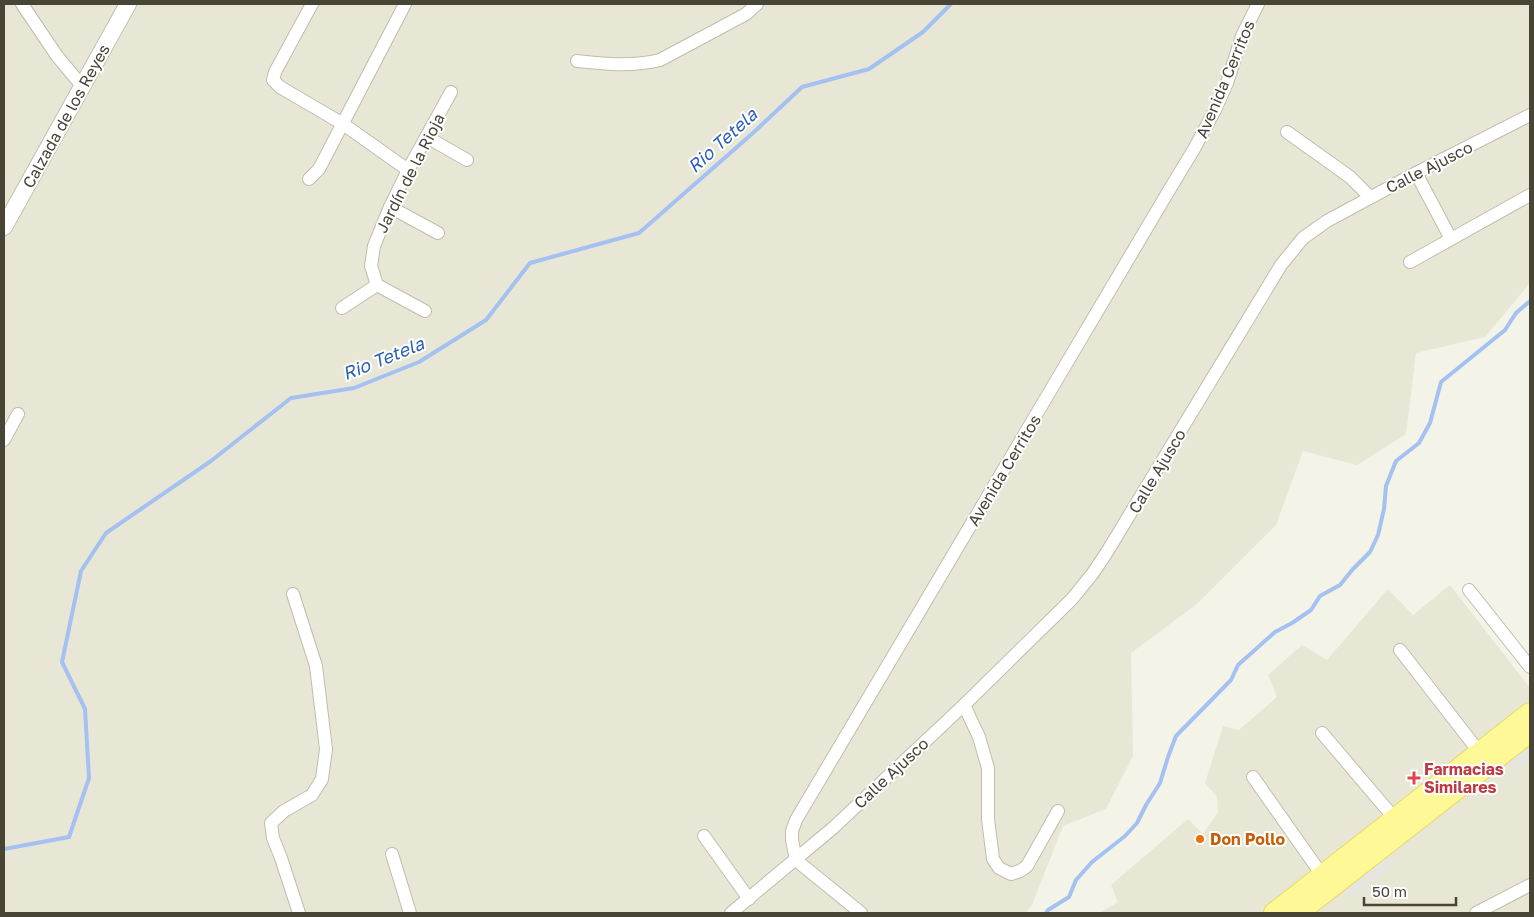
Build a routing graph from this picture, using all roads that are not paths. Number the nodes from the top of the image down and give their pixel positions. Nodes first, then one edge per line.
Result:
1 (22, 4) edge
2 (128, 4) edge
3 (312, 4) edge
4 (405, 4) edge
5 (756, 4) edge
6 (1258, 4) edge
7 (576, 61) dead end
8 (82, 86) junction
9 (451, 92) dead end
10 (1530, 115) edge
11 (343, 124) junction
12 (1287, 132) dead end
13 (427, 137) junction
14 (467, 160) dead end
15 (408, 170) junction
16 (1416, 172) junction
17 (309, 179) dead end
18 (1530, 195) edge
19 (1370, 197) junction
20 (390, 207) junction
21 (4, 227) edge
22 (438, 233) dead end
23 (1451, 239) junction
24 (1410, 262) dead end
25 (377, 285) junction
26 (342, 308) dead end
27 (425, 311) dead end
28 (18, 414) dead end
29 (4, 440) edge
30 (1469, 590) dead end
31 (293, 594) dead end
32 (1400, 650) dead end
33 (1530, 667) edge
34 (964, 705) junction
35 (1530, 713) edge
36 (1530, 732) edge
37 (1322, 733) dead end
38 (1480, 753) junction
39 (1253, 777) dead end
40 (1058, 811) dead end
41 (1395, 819) junction
42 (704, 836) dead end
43 (392, 854) dead end
44 (796, 860) junction
45 (1322, 876) junction
46 (1530, 885) edge
47 (749, 899) junction
48 (299, 913) edge
49 (410, 913) edge
50 (731, 913) edge
51 (861, 913) edge
52 (1274, 913) edge
53 (1298, 913) edge
54 (1476, 913) edge

1 - 8 street
2 - 8 street, Calzada de los Reyes
3 - 11 street
4 - 11 street
5 - 7 street
6 - 44 street, Avenida Cerritos
8 - 21 street, Calzada de los Reyes
9 - 13 street, Jardín de la Rioja
10 - 16 street, Calle Ajusco
11 - 15 street
11 - 17 street
12 - 19 street
13 - 14 street
13 - 15 street, Jardín de la Rioja
15 - 20 street, Jardín de la Rioja
16 - 19 street, Calle Ajusco
16 - 23 street
18 - 23 street
19 - 34 street, Calle Ajusco
20 - 22 street
20 - 25 street, Jardín de la Rioja
23 - 24 street
25 - 26 street
25 - 27 street
28 - 29 street
30 - 33 street
31 - 48 street
32 - 38 street
34 - 40 street
34 - 44 street, Calle Ajusco
35 - 38 main road
36 - 53 main road
37 - 41 street
38 - 41 main road
39 - 45 street
41 - 45 main road
42 - 47 street
43 - 49 street
44 - 47 street, Calle Ajusco
44 - 51 street
45 - 52 main road
46 - 54 street
47 - 50 street, Calle Ajusco

